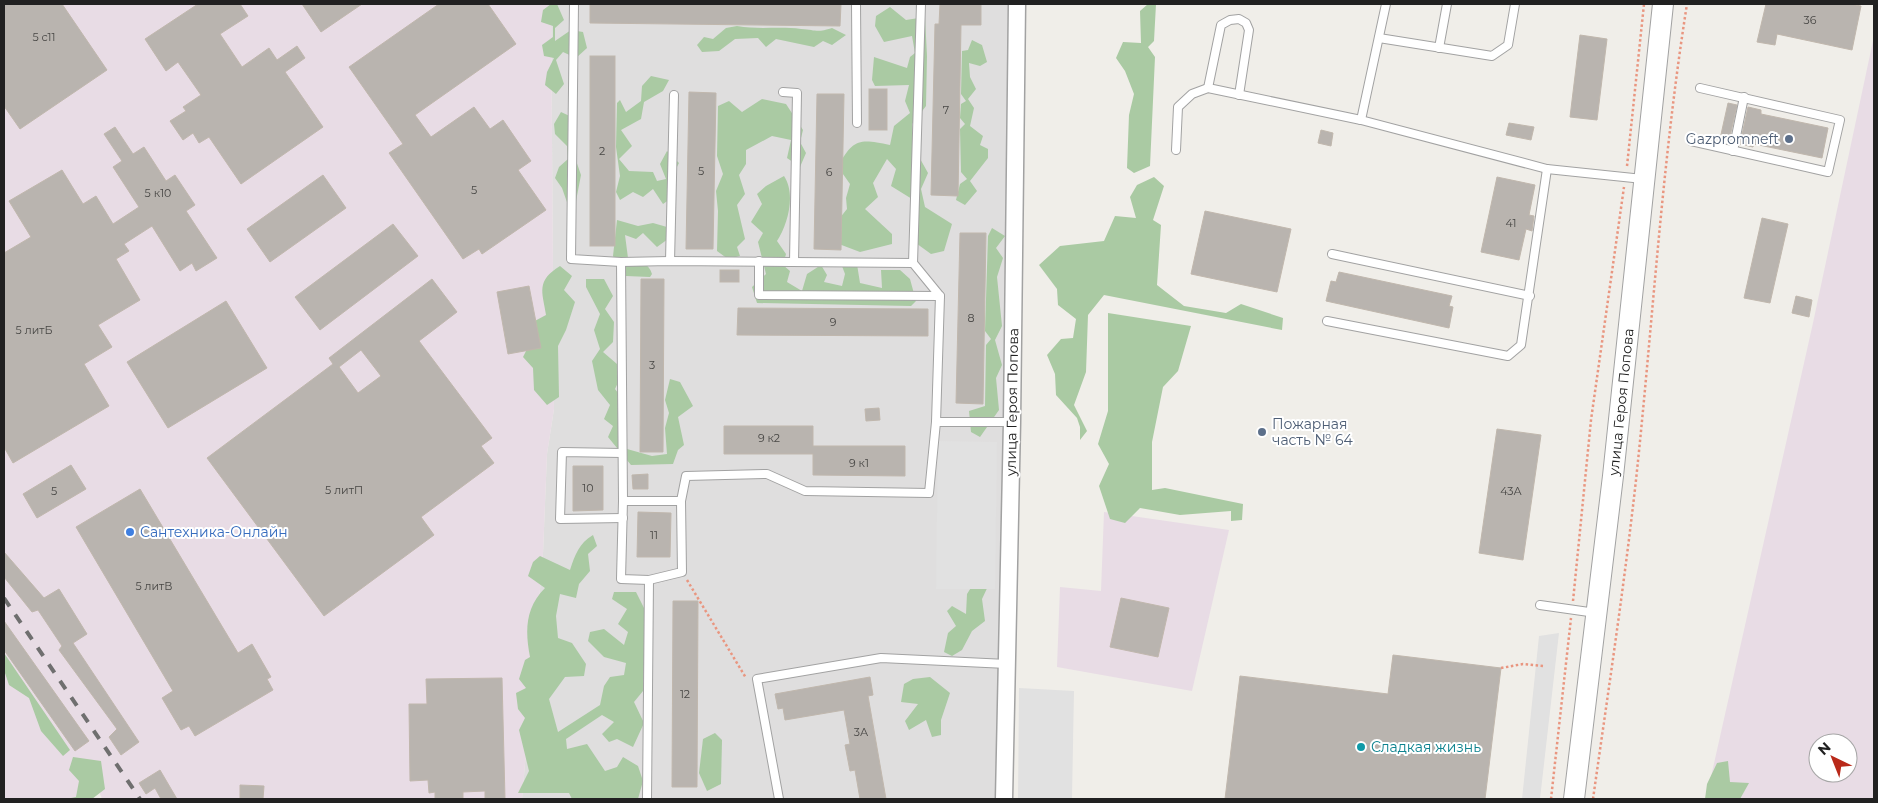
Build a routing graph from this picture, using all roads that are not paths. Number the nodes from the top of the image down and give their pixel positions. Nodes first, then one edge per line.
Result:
1 (574, 4) edge
2 (856, 4) edge
3 (921, 4) edge
4 (1017, 4) edge
5 (1386, 4) edge
6 (1448, 4) edge
7 (1515, 4) edge
8 (1664, 7) edge
9 (1379, 38) junction
10 (1439, 48) junction
11 (1208, 88) junction
12 (1700, 88) dead end
13 (783, 92) dead end
14 (674, 95) dead end
15 (1239, 95) junction
16 (1744, 97) junction
17 (1361, 120) junction
18 (856, 123) dead end
19 (1691, 141) dead end
20 (1176, 150) dead end
21 (1733, 151) junction
22 (1547, 169) junction
23 (1635, 178) junction
24 (1332, 254) dead end
25 (670, 260) junction
26 (621, 262) junction
27 (759, 262) junction
28 (794, 262) junction
29 (913, 263) junction
30 (940, 296) junction
31 (1530, 296) junction
32 (1327, 321) dead end
33 (936, 422) junction
34 (1012, 422) junction
35 (622, 453) junction
36 (681, 500) junction
37 (623, 501) junction
38 (622, 518) junction
39 (649, 580) junction
40 (1540, 605) dead end
41 (1596, 613) junction
42 (1007, 664) junction
43 (647, 799) edge
44 (779, 799) edge
45 (1004, 799) edge
46 (1574, 799) edge

1 - 26 lane
2 - 18 lane
3 - 29 lane
4 - 34 street, улица Героя Попова
5 - 9 lane
6 - 10 lane
7 - 10 lane
8 - 23 street, улица Героя Попова
9 - 10 lane
9 - 17 lane
11 - 15 lane
11 - 15 lane
11 - 20 lane
12 - 16 lane
13 - 28 lane
14 - 25 lane
15 - 17 lane
16 - 21 lane
16 - 21 lane
17 - 22 lane
19 - 21 lane
22 - 23 lane
22 - 31 lane
23 - 41 street, улица Героя Попова
24 - 31 lane
25 - 26 lane
25 - 27 lane
26 - 35 lane
27 - 28 lane
27 - 30 lane
28 - 29 lane
29 - 30 lane
30 - 33 lane
31 - 32 lane
33 - 34 lane
33 - 36 lane
34 - 42 street, улица Героя Попова
35 - 37 lane
35 - 38 lane
36 - 37 lane
36 - 39 lane
37 - 38 lane
38 - 39 lane
39 - 43 lane
40 - 41 lane
41 - 46 street, улица Героя Попова
42 - 44 lane
42 - 45 street, улица Героя Попова

